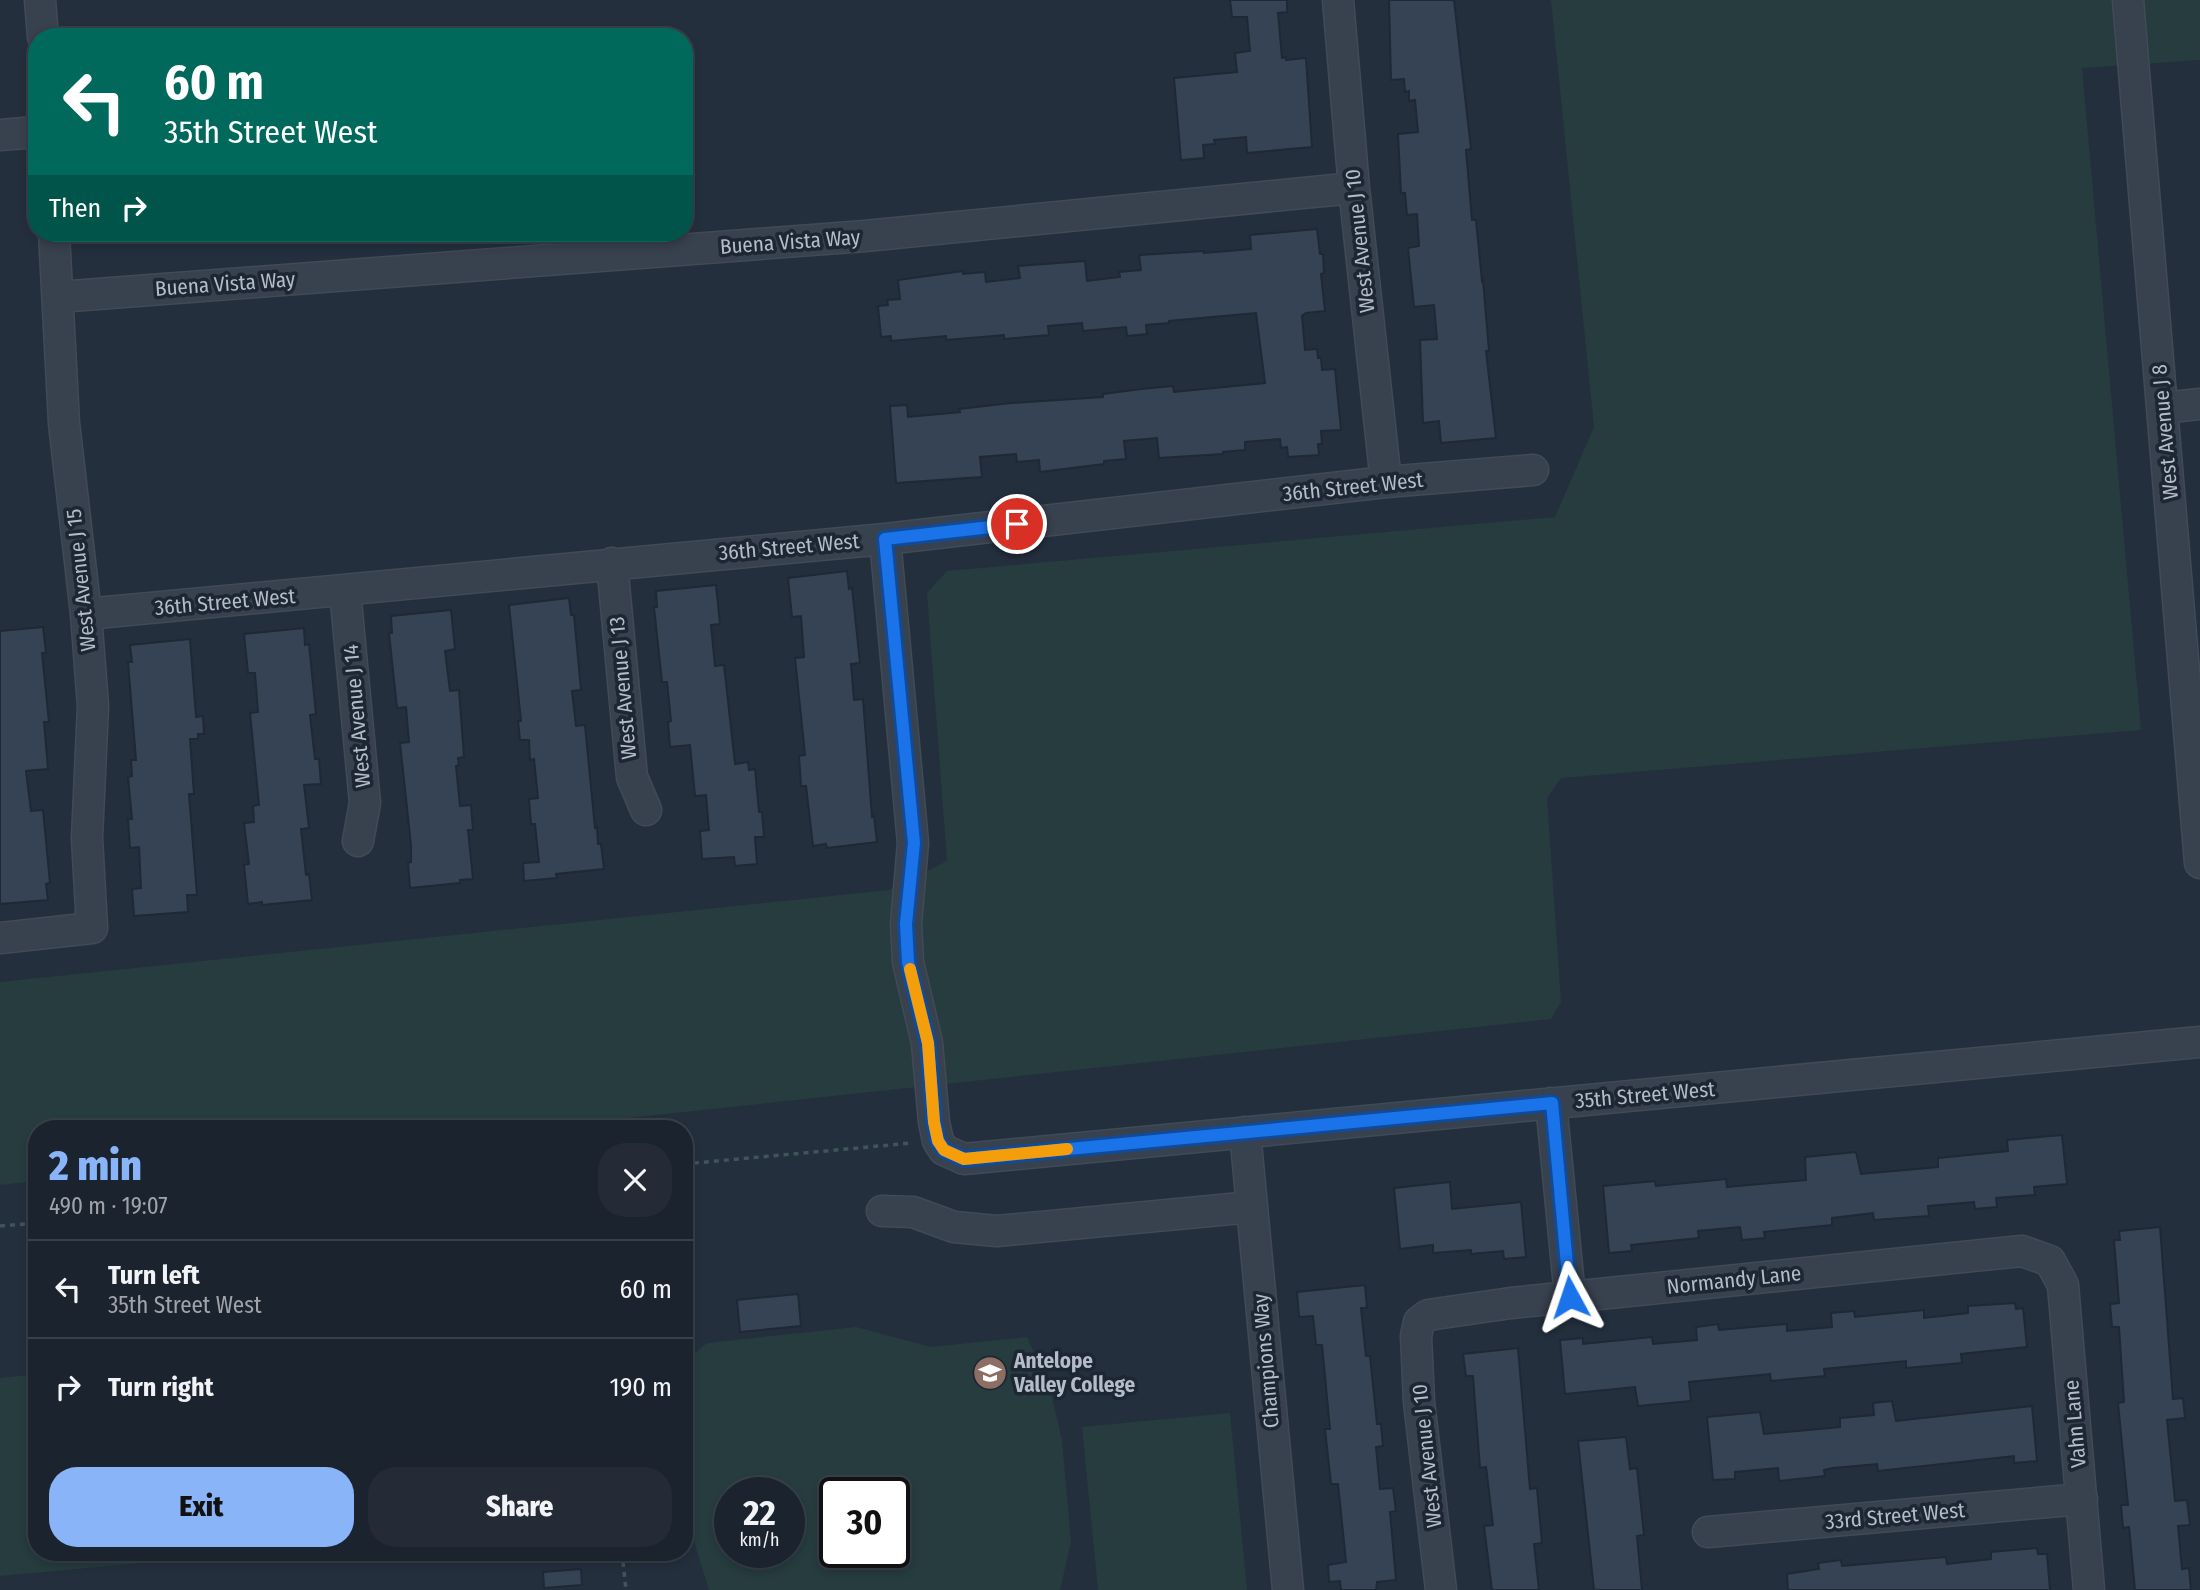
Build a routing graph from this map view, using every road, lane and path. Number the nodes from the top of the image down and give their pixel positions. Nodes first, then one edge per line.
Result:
1 (40, 0) edge
2 (1338, 0) edge
3 (2128, 0) edge
4 (42, 28) edge
5 (28, 133) edge
6 (0, 135) edge
7 (1354, 188) junction
8 (55, 242) edge
9 (58, 297) junction
10 (2200, 404) edge
11 (2163, 408) junction
12 (1533, 470) dead end
13 (1386, 482) junction
14 (885, 539) junction
15 (612, 563) junction
16 (345, 591) junction
17 (86, 614) junction
18 (646, 810) dead end
19 (358, 841) dead end
20 (2200, 863) edge
21 (0, 938) edge
22 (2200, 1042) edge
23 (1552, 1103) junction
24 (1245, 1132) junction
25 (938, 1141) junction
26 (693, 1163) edge
27 (1252, 1207) junction
28 (882, 1211) dead end
29 (28, 1224) edge
30 (0, 1226) edge
31 (2050, 1261) joint
32 (1570, 1297) junction
33 (1419, 1322) joint
34 (2082, 1499) junction
35 (1708, 1532) dead end
36 (623, 1561) edge
37 (626, 1590) edge
38 (1288, 1590) edge
39 (1441, 1590) edge
40 (2089, 1590) edge

1 - 4 street
2 - 7 street, West Avenue J 10
3 - 11 street, West Avenue J 8
5 - 6 street
7 - 9 street, Buena Vista Way
7 - 13 street, West Avenue J 10
8 - 9 street, West Avenue J 15
9 - 17 street, West Avenue J 15
10 - 11 street
11 - 20 street, West Avenue J 8
12 - 13 street, 36th Street West
13 - 14 street, 36th Street West
14 - 15 street, 36th Street West
14 - 25 street
15 - 16 street, 36th Street West
15 - 18 street, West Avenue J 13
16 - 17 street, 36th Street West
16 - 19 street, West Avenue J 14
17 - 21 street, West Avenue J 15
22 - 23 street, 35th Street West
23 - 24 street, 35th Street West
23 - 32 street
24 - 25 street, 35th Street West
24 - 27 street, Champions Way
25 - 26 path
27 - 28 street
27 - 38 street, Champions Way
29 - 30 path
31 - 32 street, Normandy Lane
31 - 34 street, Vahn Lane
32 - 33 street, Normandy Lane
33 - 39 street, West Avenue J 10
34 - 35 street, 33rd Street West
34 - 40 street, Vahn Lane
36 - 37 path

